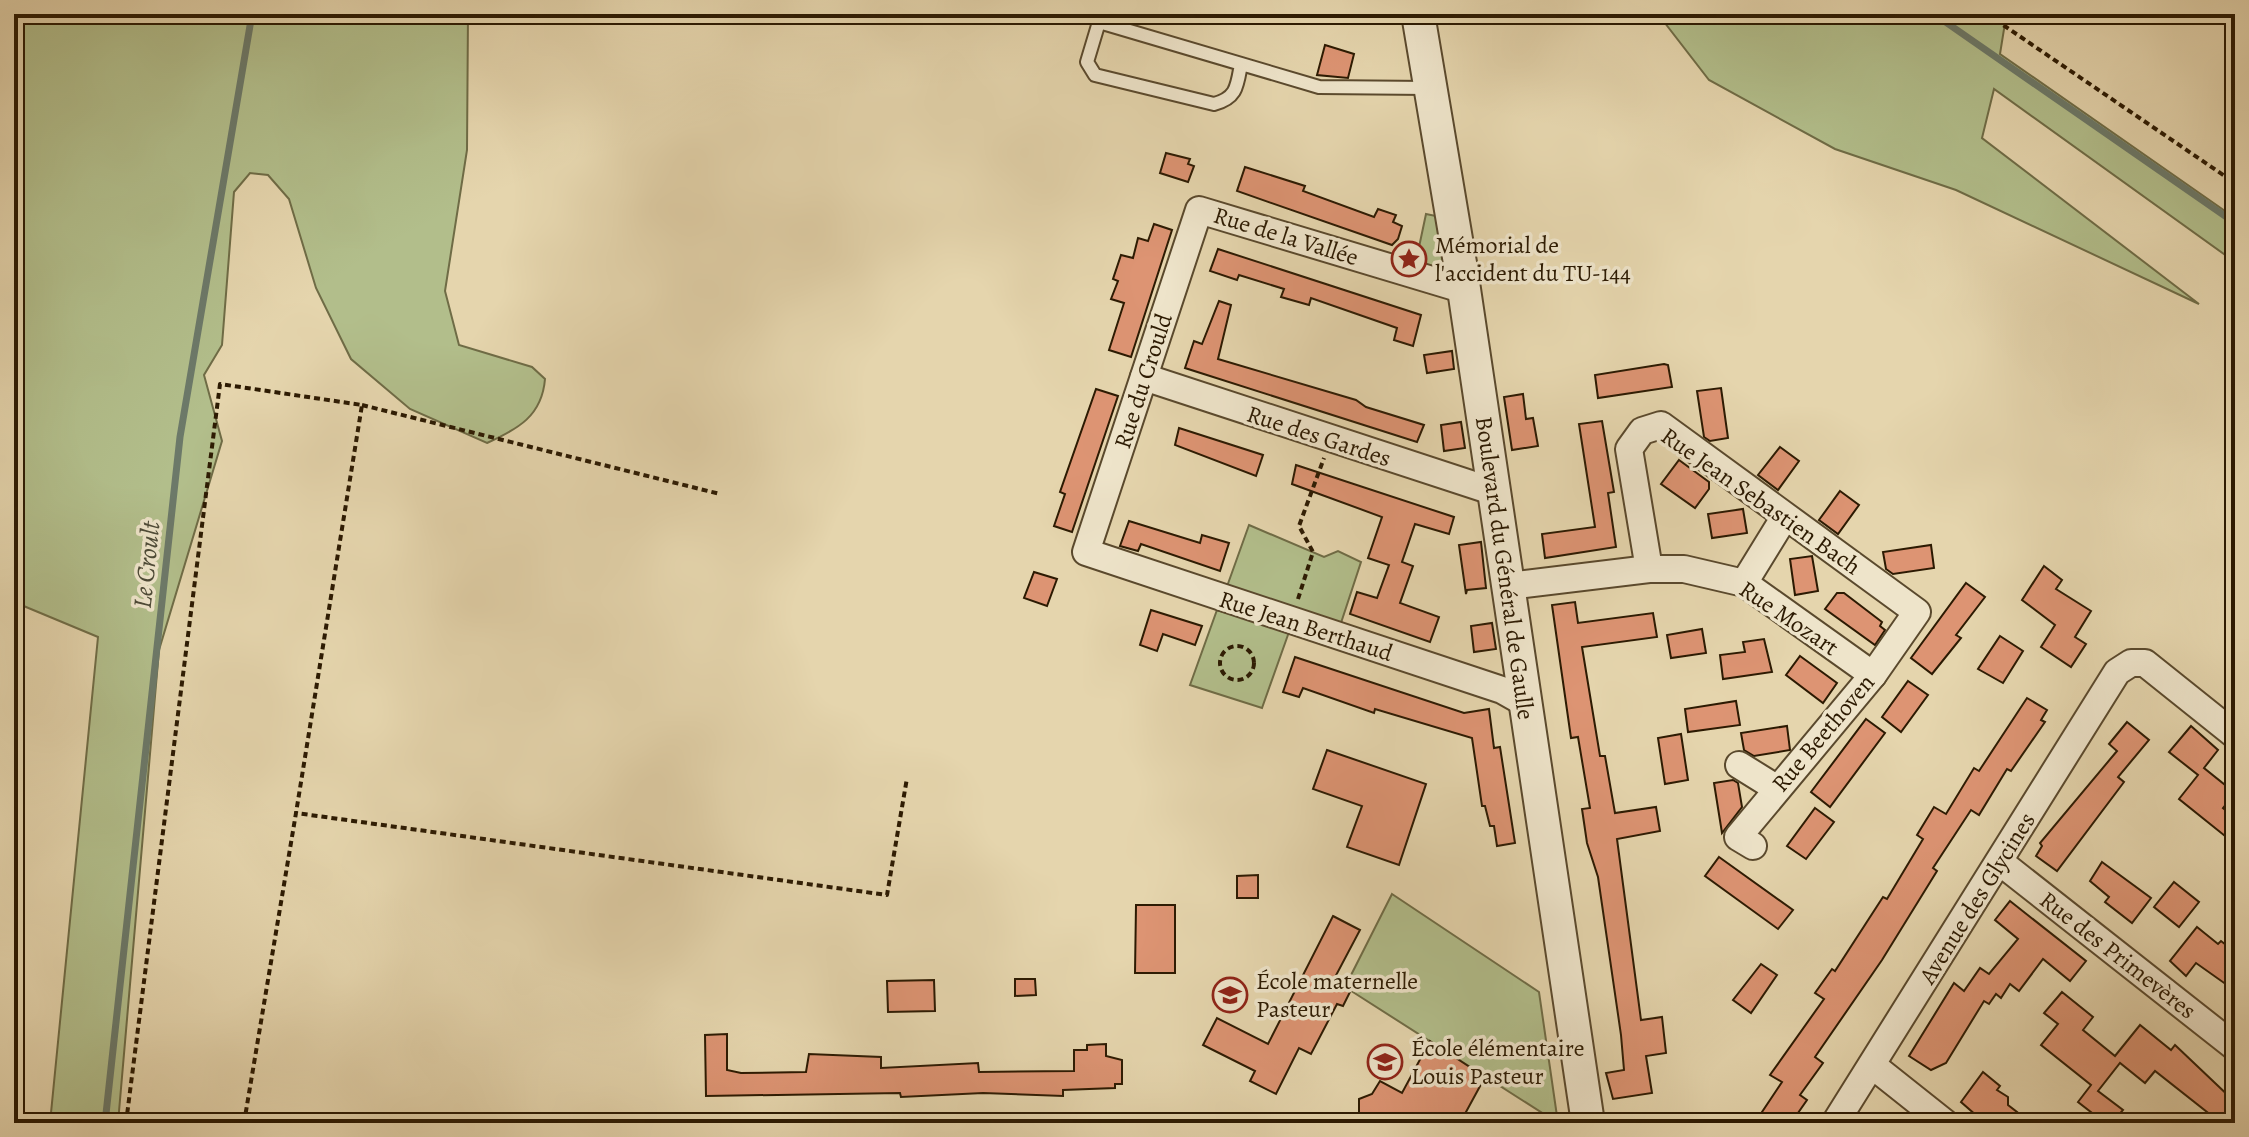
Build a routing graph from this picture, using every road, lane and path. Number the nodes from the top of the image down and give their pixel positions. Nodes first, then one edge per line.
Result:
1 (1418, 14) edge
2 (1987, 14) edge
3 (1241, 64) junction
4 (1431, 87) junction
5 (2235, 183) edge
6 (1199, 210) joint
7 (1465, 290) junction
8 (1144, 377) junction
9 (362, 405) junction
10 (1330, 441) junction
11 (1495, 492) junction
12 (720, 494) dead end
13 (1784, 518) junction
14 (1086, 552) joint
15 (1649, 569) junction
16 (1744, 583) junction
17 (1509, 586) junction
18 (1917, 612) joint
19 (1288, 621) junction
20 (1244, 646) joint
21 (1873, 675) junction
22 (1525, 703) junction
23 (2235, 735) edge
24 (1739, 765) dead end
25 (907, 778) dead end
26 (1776, 788) junction
27 (296, 813) junction
28 (1753, 846) dead end
29 (2000, 862) junction
30 (2235, 1047) edge
31 (1872, 1065) junction
32 (126, 1123) edge
33 (244, 1123) edge
34 (1588, 1123) edge
35 (1835, 1123) edge
36 (1945, 1123) edge

1 - 4 street, Boulevard du Général de Gaulle
2 - 5 path
3 - 3 lane
3 - 4 lane
4 - 7 street, Boulevard du Général de Gaulle
6 - 7 street, Rue de la Vallée
6 - 8 street, Rue du Crould
7 - 11 street, Boulevard du Général de Gaulle
8 - 10 street, Rue des Gardes
8 - 14 street, Rue du Crould
9 - 12 path
9 - 27 path
9 - 32 path
10 - 11 street, Rue des Gardes
10 - 19 path
11 - 17 street, Boulevard du Général de Gaulle
13 - 15 street, Rue Jean Sebastien Bach
13 - 16 street
13 - 18 street, Rue Jean Sebastien Bach
14 - 19 street, Rue Jean Berthaud
15 - 16 street, Rue Mozart
15 - 17 street, Rue Mozart
16 - 21 street, Rue Mozart
17 - 22 street, Boulevard du Général de Gaulle
18 - 21 street, Rue Beethoven
19 - 22 street, Rue Jean Berthaud
20 - 20 path
21 - 26 street, Rue Beethoven
22 - 34 street, Boulevard du Général de Gaulle
23 - 29 street, Avenue des Glycines
24 - 26 street
25 - 27 path
26 - 28 street, Rue Beethoven
27 - 33 path
29 - 30 street, Rue des Primevères
29 - 31 street, Avenue des Glycines
31 - 35 street, Avenue des Glycines
31 - 36 street

